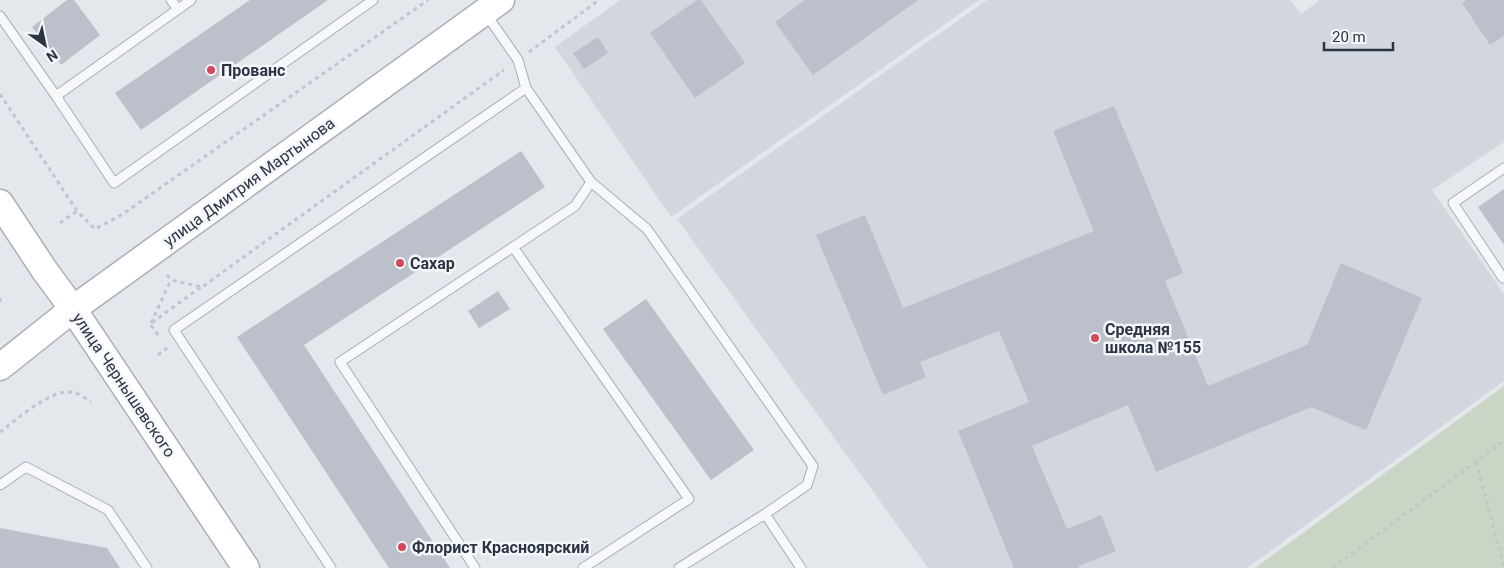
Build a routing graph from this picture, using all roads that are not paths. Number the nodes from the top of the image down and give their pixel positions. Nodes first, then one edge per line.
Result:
1 (171, 0) edge
2 (191, 0) edge
3 (373, 0) edge
4 (492, 6) edge
5 (178, 9) junction
6 (0, 16) edge
7 (526, 88) junction
8 (56, 96) junction
9 (1504, 168) edge
10 (591, 182) junction
11 (0, 203) edge
12 (513, 247) junction
13 (1504, 277) edge
14 (74, 310) junction
15 (0, 367) edge
16 (0, 484) edge
17 (765, 514) junction
18 (147, 568) edge
19 (246, 568) edge
20 (331, 568) edge
21 (475, 568) edge
22 (583, 568) edge
23 (679, 568) edge
24 (801, 568) edge

1 - 5 lane
2 - 5 lane
3 - 8 lane
4 - 7 lane
4 - 14 street, улица Дмитрия Мартынова
5 - 8 lane
6 - 8 lane
7 - 10 lane
7 - 20 lane
9 - 13 lane
10 - 12 lane
10 - 17 lane
11 - 14 street, улица Чернышевского
12 - 21 lane
12 - 22 lane
14 - 15 street, улица Дмитрия Мартынова
14 - 19 street, улица Чернышевского
16 - 18 lane
17 - 23 lane
17 - 24 lane

